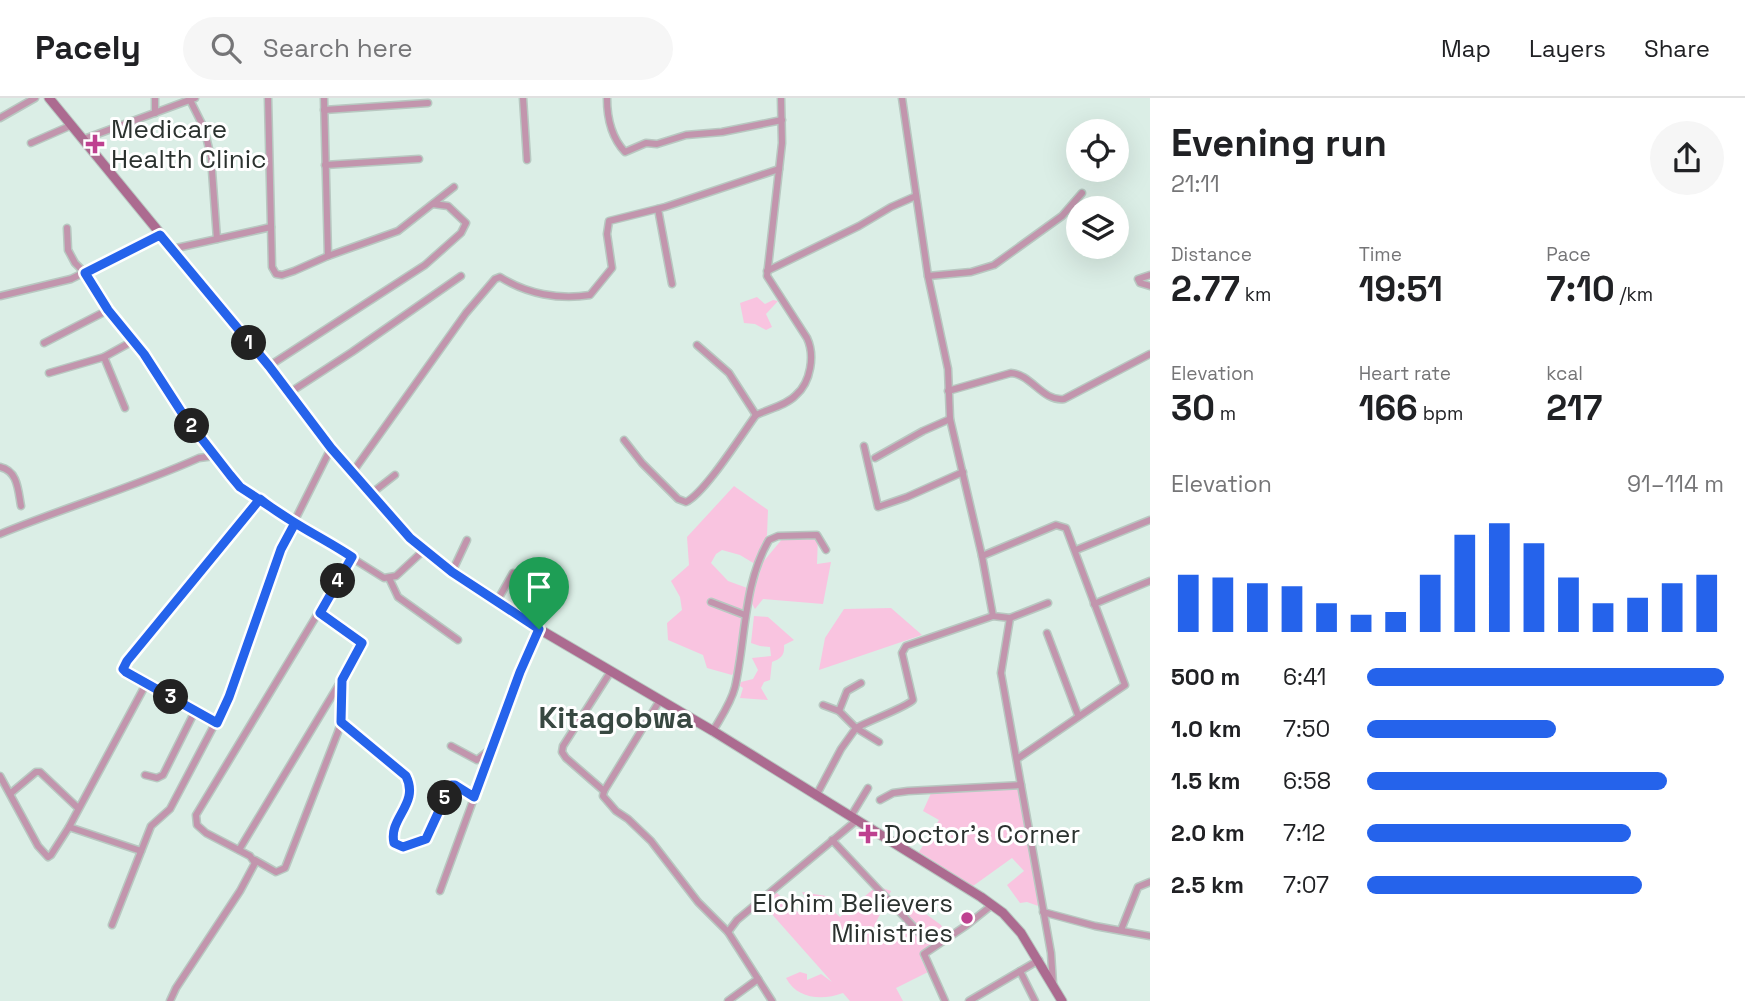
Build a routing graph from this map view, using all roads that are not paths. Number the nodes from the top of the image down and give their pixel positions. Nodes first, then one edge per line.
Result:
1 (35, 98) edge
2 (49, 98) edge
3 (155, 98) edge
4 (268, 98) edge
5 (324, 98) edge
6 (523, 98) edge
7 (607, 98) edge
8 (781, 98) edge
9 (902, 98) edge
10 (193, 99) edge
11 (428, 103) dead end
12 (324, 110) junction
13 (155, 113) junction
14 (0, 118) edge
15 (782, 120) junction
16 (72, 125) junction
17 (84, 139) junction
18 (31, 143) dead end
19 (419, 159) dead end
20 (527, 159) dead end
21 (326, 165) junction
22 (779, 169) junction
23 (454, 187) dead end
24 (1082, 193) dead end
25 (916, 196) junction
26 (431, 204) junction
27 (658, 209) junction
28 (271, 227) junction
29 (67, 228) dead end
30 (160, 235) junction
31 (216, 239) junction
32 (172, 249) junction
33 (328, 256) junction
34 (767, 271) junction
35 (85, 273) junction
36 (1150, 275) edge
37 (461, 276) dead end
38 (928, 276) junction
39 (672, 284) dead end
40 (1150, 286) edge
41 (0, 296) edge
42 (108, 310) junction
43 (133, 341) junction
44 (44, 343) dead end
45 (697, 345) dead end
46 (1150, 354) edge
47 (104, 357) junction
48 (269, 366) junction
49 (49, 373) dead end
50 (948, 391) junction
51 (289, 393) junction
52 (125, 408) dead end
53 (756, 415) junction
54 (950, 419) junction
55 (204, 440) junction
56 (624, 440) dead end
57 (864, 446) dead end
58 (331, 448) junction
59 (214, 456) junction
60 (199, 458) junction
61 (875, 458) dead end
62 (0, 467) edge
63 (352, 472) junction
64 (963, 472) junction
65 (395, 475) dead end
66 (372, 493) junction
67 (260, 499) junction
68 (20, 506) dead end
69 (1150, 520) edge
70 (295, 523) junction
71 (0, 534) edge
72 (467, 540) dead end
73 (825, 550) dead end
74 (1076, 550) junction
75 (423, 551) junction
76 (982, 556) junction
77 (352, 557) junction
78 (452, 572) junction
79 (513, 573) dead end
80 (389, 578) junction
81 (1150, 581) edge
82 (497, 601) junction
83 (711, 602) dead end
84 (1048, 603) dead end
85 (1094, 604) junction
86 (320, 613) junction
87 (745, 614) junction
88 (993, 616) junction
89 (1010, 618) junction
90 (539, 629) junction
91 (1047, 633) dead end
92 (458, 640) dead end
93 (611, 671) junction
94 (342, 680) junction
95 (862, 683) dead end
96 (146, 684) junction
97 (660, 700) junction
98 (822, 705) dead end
99 (195, 711) junction
100 (839, 711) junction
101 (1078, 715) junction
102 (341, 722) junction
103 (217, 723) junction
104 (856, 729) junction
105 (713, 731) junction
106 (879, 742) dead end
107 (451, 746) dead end
108 (494, 747) junction
109 (1017, 759) junction
110 (145, 775) dead end
111 (0, 776) edge
112 (1021, 785) junction
113 (869, 788) dead end
114 (604, 792) junction
115 (11, 793) junction
116 (816, 796) junction
117 (474, 797) junction
118 (880, 800) dead end
119 (78, 808) junction
120 (854, 818) junction
121 (69, 827) junction
122 (832, 840) junction
123 (239, 850) junction
124 (141, 851) junction
125 (255, 860) junction
126 (1150, 882) edge
127 (440, 891) dead end
128 (992, 905) junction
129 (1043, 912) junction
130 (112, 925) dead end
131 (1121, 930) junction
132 (728, 932) junction
133 (1150, 936) edge
134 (925, 939) dead end
135 (1039, 960) junction
136 (1020, 971) junction
137 (758, 979) junction
138 (1053, 986) junction
139 (170, 1001) edge
140 (728, 1001) edge
141 (772, 1001) edge
142 (945, 1001) edge
143 (969, 1001) edge
144 (1035, 1001) edge
145 (1062, 1001) edge

1 - 14 street
2 - 16 street
3 - 13 street
4 - 28 street
5 - 12 street
6 - 20 street
7 - 15 street
8 - 15 street
9 - 25 street
10 - 13 street
10 - 31 street
11 - 12 street
12 - 21 street
13 - 17 street
15 - 22 street
16 - 17 street
16 - 18 street
17 - 30 street
19 - 21 street
21 - 33 street
22 - 27 street
22 - 34 street
23 - 26 street
24 - 38 street
25 - 34 street
25 - 38 street
26 - 33 street
26 - 48 street
27 - 39 street
27 - 63 street
28 - 31 street
28 - 33 street
29 - 35 street
30 - 32 street
30 - 35 street
31 - 32 street
32 - 48 street
34 - 53 street
35 - 41 street
35 - 42 street
36 - 40 street
37 - 51 street
38 - 50 street
42 - 43 street
42 - 44 street
43 - 47 street
43 - 55 street
45 - 53 street
46 - 50 street
47 - 49 street
47 - 52 street
48 - 51 street
50 - 54 street
51 - 58 street
53 - 56 street
54 - 61 street
54 - 64 street
55 - 59 street
55 - 60 street
57 - 64 street
58 - 63 street
58 - 70 street
59 - 60 street
59 - 67 street
60 - 71 street
62 - 68 street
63 - 66 street
64 - 76 street
65 - 66 street
66 - 75 street
67 - 70 street
67 - 96 street
69 - 74 street
70 - 77 street
70 - 103 street
72 - 78 street
73 - 87 street
74 - 76 street
74 - 85 street
75 - 78 street
75 - 80 street
76 - 88 street
77 - 80 street
77 - 86 street
78 - 82 street
79 - 82 street
80 - 92 street
81 - 85 street
82 - 90 street
83 - 87 street
84 - 89 street
85 - 101 street
86 - 94 street
86 - 123 street
87 - 105 street
88 - 89 street
88 - 104 street
89 - 109 street
90 - 93 street
90 - 108 street
91 - 101 street
93 - 97 street
93 - 114 street
94 - 102 street
94 - 123 street
95 - 100 street
96 - 99 street
96 - 119 street
97 - 105 street
97 - 114 street
98 - 100 street
99 - 103 street
99 - 110 street
100 - 104 street
101 - 109 street
102 - 117 street
102 - 125 street
103 - 124 street
104 - 106 street
104 - 116 street
105 - 116 street
107 - 108 street
108 - 117 street
109 - 112 street
111 - 115 street
112 - 118 street
112 - 129 street
113 - 120 street
114 - 132 street
115 - 119 street
115 - 121 street
116 - 120 street
117 - 127 street
119 - 121 street
120 - 122 street
120 - 128 street
121 - 124 street
122 - 132 street
122 - 134 street
123 - 125 street
124 - 130 street
125 - 139 street
126 - 131 street
128 - 135 street
128 - 142 street
129 - 131 street
129 - 138 street
131 - 133 street
132 - 137 street
135 - 136 street
135 - 138 street
136 - 143 street
136 - 144 street
137 - 140 street
137 - 141 street
138 - 145 street

